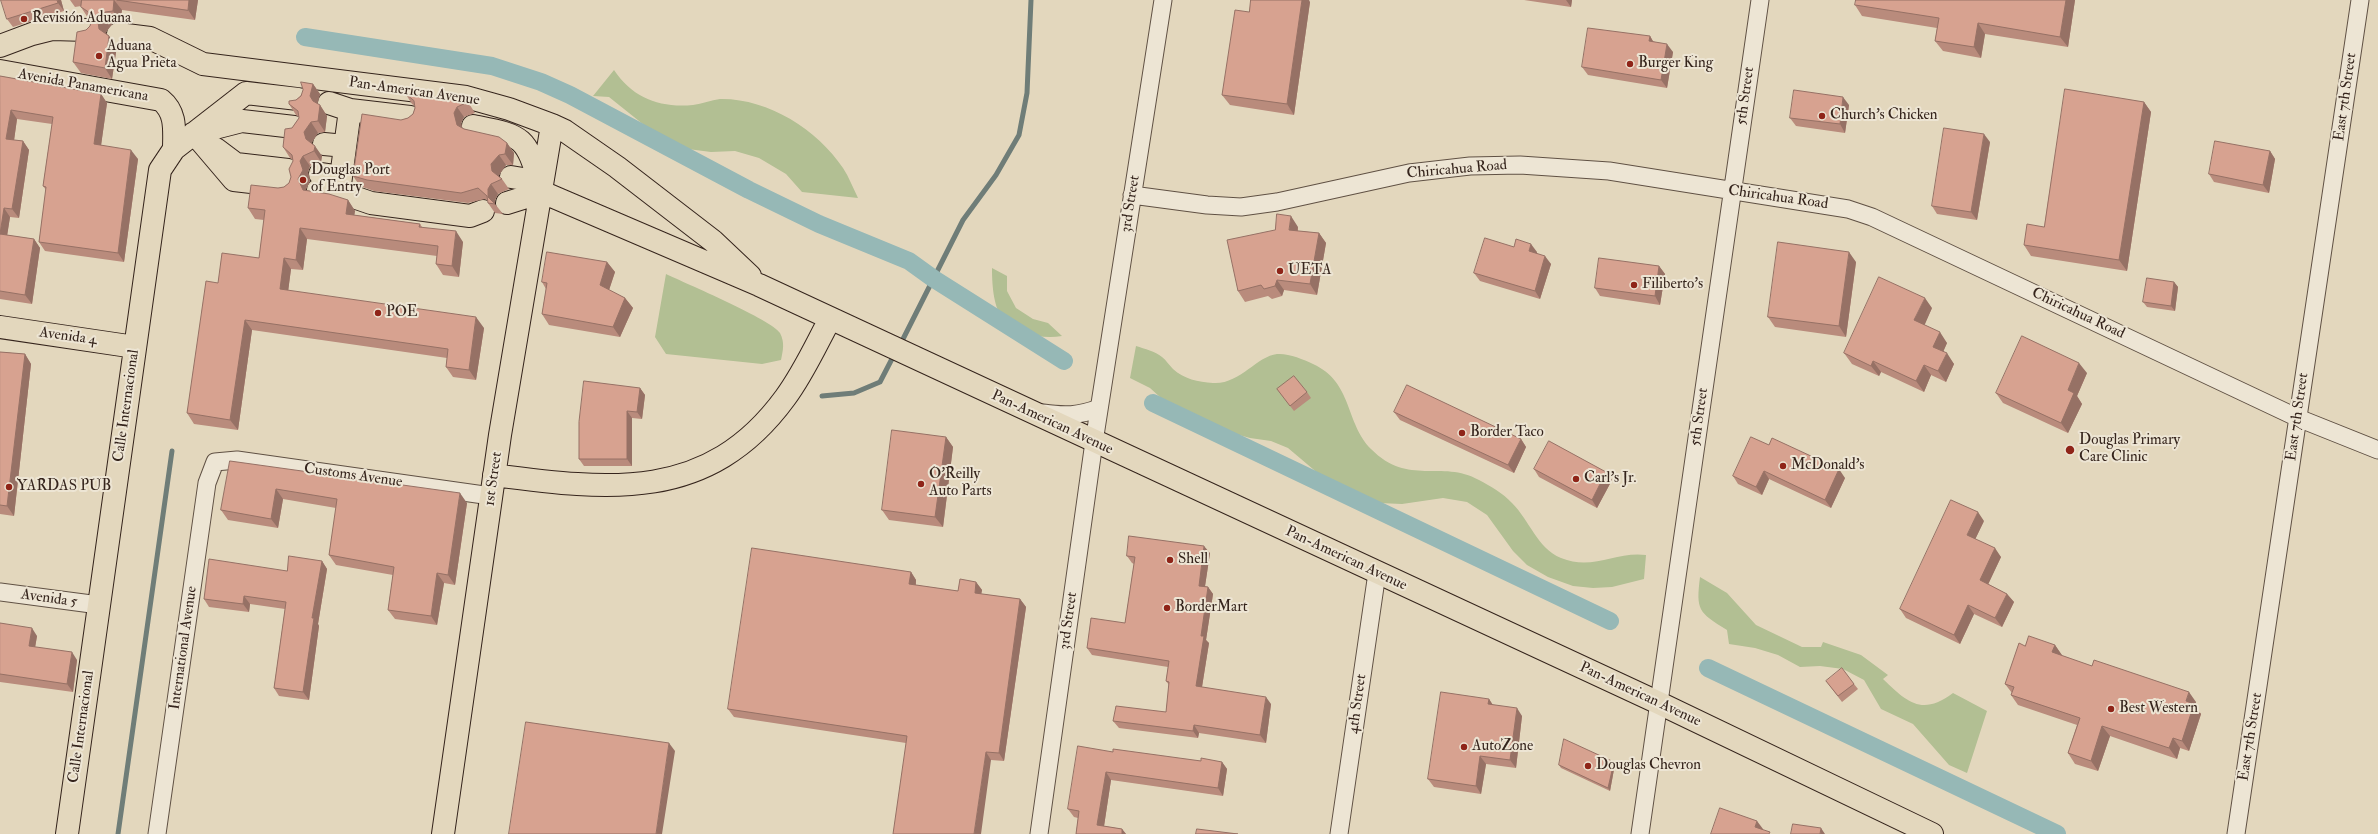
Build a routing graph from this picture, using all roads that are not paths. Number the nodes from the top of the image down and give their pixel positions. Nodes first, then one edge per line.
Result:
1 (1163, 0) edge
2 (1760, 0) edge
3 (2360, 0) edge
4 (87, 30) edge
5 (118, 34) dead end
6 (0, 46) edge
7 (0, 71) edge
8 (410, 117) edge
9 (552, 125) junction
10 (473, 126) dead end
11 (194, 133) junction
12 (292, 142) junction
13 (323, 145) junction
14 (174, 149) junction
15 (345, 149) junction
16 (511, 177) dead end
17 (1733, 191) junction
18 (542, 192) junction
19 (1132, 195) junction
20 (507, 203) dead end
21 (483, 212) dead end
22 (759, 285) junction
23 (830, 319) junction
24 (0, 327) edge
25 (135, 347) junction
26 (1099, 408) junction
27 (1026, 411) junction
28 (2298, 418) junction
29 (1094, 442) junction
30 (2378, 450) edge
31 (215, 462) joint
32 (494, 475) junction
33 (491, 496) junction
34 (1377, 573) junction
35 (0, 592) edge
36 (99, 605) junction
37 (1659, 703) junction
38 (67, 834) edge
39 (157, 834) edge
40 (443, 834) edge
41 (1039, 834) edge
42 (1339, 834) edge
43 (1640, 834) edge
44 (1932, 834) edge
45 (2236, 834) edge

1 - 19 street, 3rd Street
2 - 17 street, 5th Street
3 - 28 street, East 7th Street
4 - 6 main road
5 - 9 main road, Pan-American Avenue
7 - 14 main road, Avenida Panamericana
8 - 15 main road
9 - 18 main road, 1st Street
9 - 22 main road, Pan-American Avenue
10 - 18 main road
11 - 12 main road
11 - 12 main road
11 - 12 main road
11 - 14 main road, Calle Internacional
13 - 15 main road, Pan-American Avenue
13 - 15 main road
13 - 15 main road
14 - 25 main road, Calle Internacional
15 - 21 main road, Pan-American Avenue
16 - 18 main road, Pan-American Avenue
17 - 19 street, Chiricahua Road
17 - 28 street, Chiricahua Road
17 - 37 street, 5th Street
18 - 20 main road
18 - 22 main road, Pan-American Avenue
18 - 32 main road, 1st Street
19 - 26 street, 3rd Street
22 - 23 main road, Pan-American Avenue
23 - 27 main road, Pan-American Avenue
23 - 32 main road
24 - 25 main road, Avenida 4
25 - 36 main road, Calle Internacional
26 - 27 street
26 - 29 street, 3rd Street
27 - 29 main road, Pan-American Avenue
28 - 30 street, Chiricahua Road
28 - 45 street, East 7th Street
29 - 34 main road, Pan-American Avenue
29 - 41 street, 3rd Street
31 - 33 street, Customs Avenue
31 - 39 street, International Avenue
32 - 33 main road, 1st Street
33 - 40 main road, 1st Street
34 - 37 main road, Pan-American Avenue
34 - 42 street, 4th Street
35 - 36 street, Avenida 5
36 - 38 main road, Calle Internacional
37 - 43 street, 5th Street
37 - 44 main road, Pan-American Avenue

